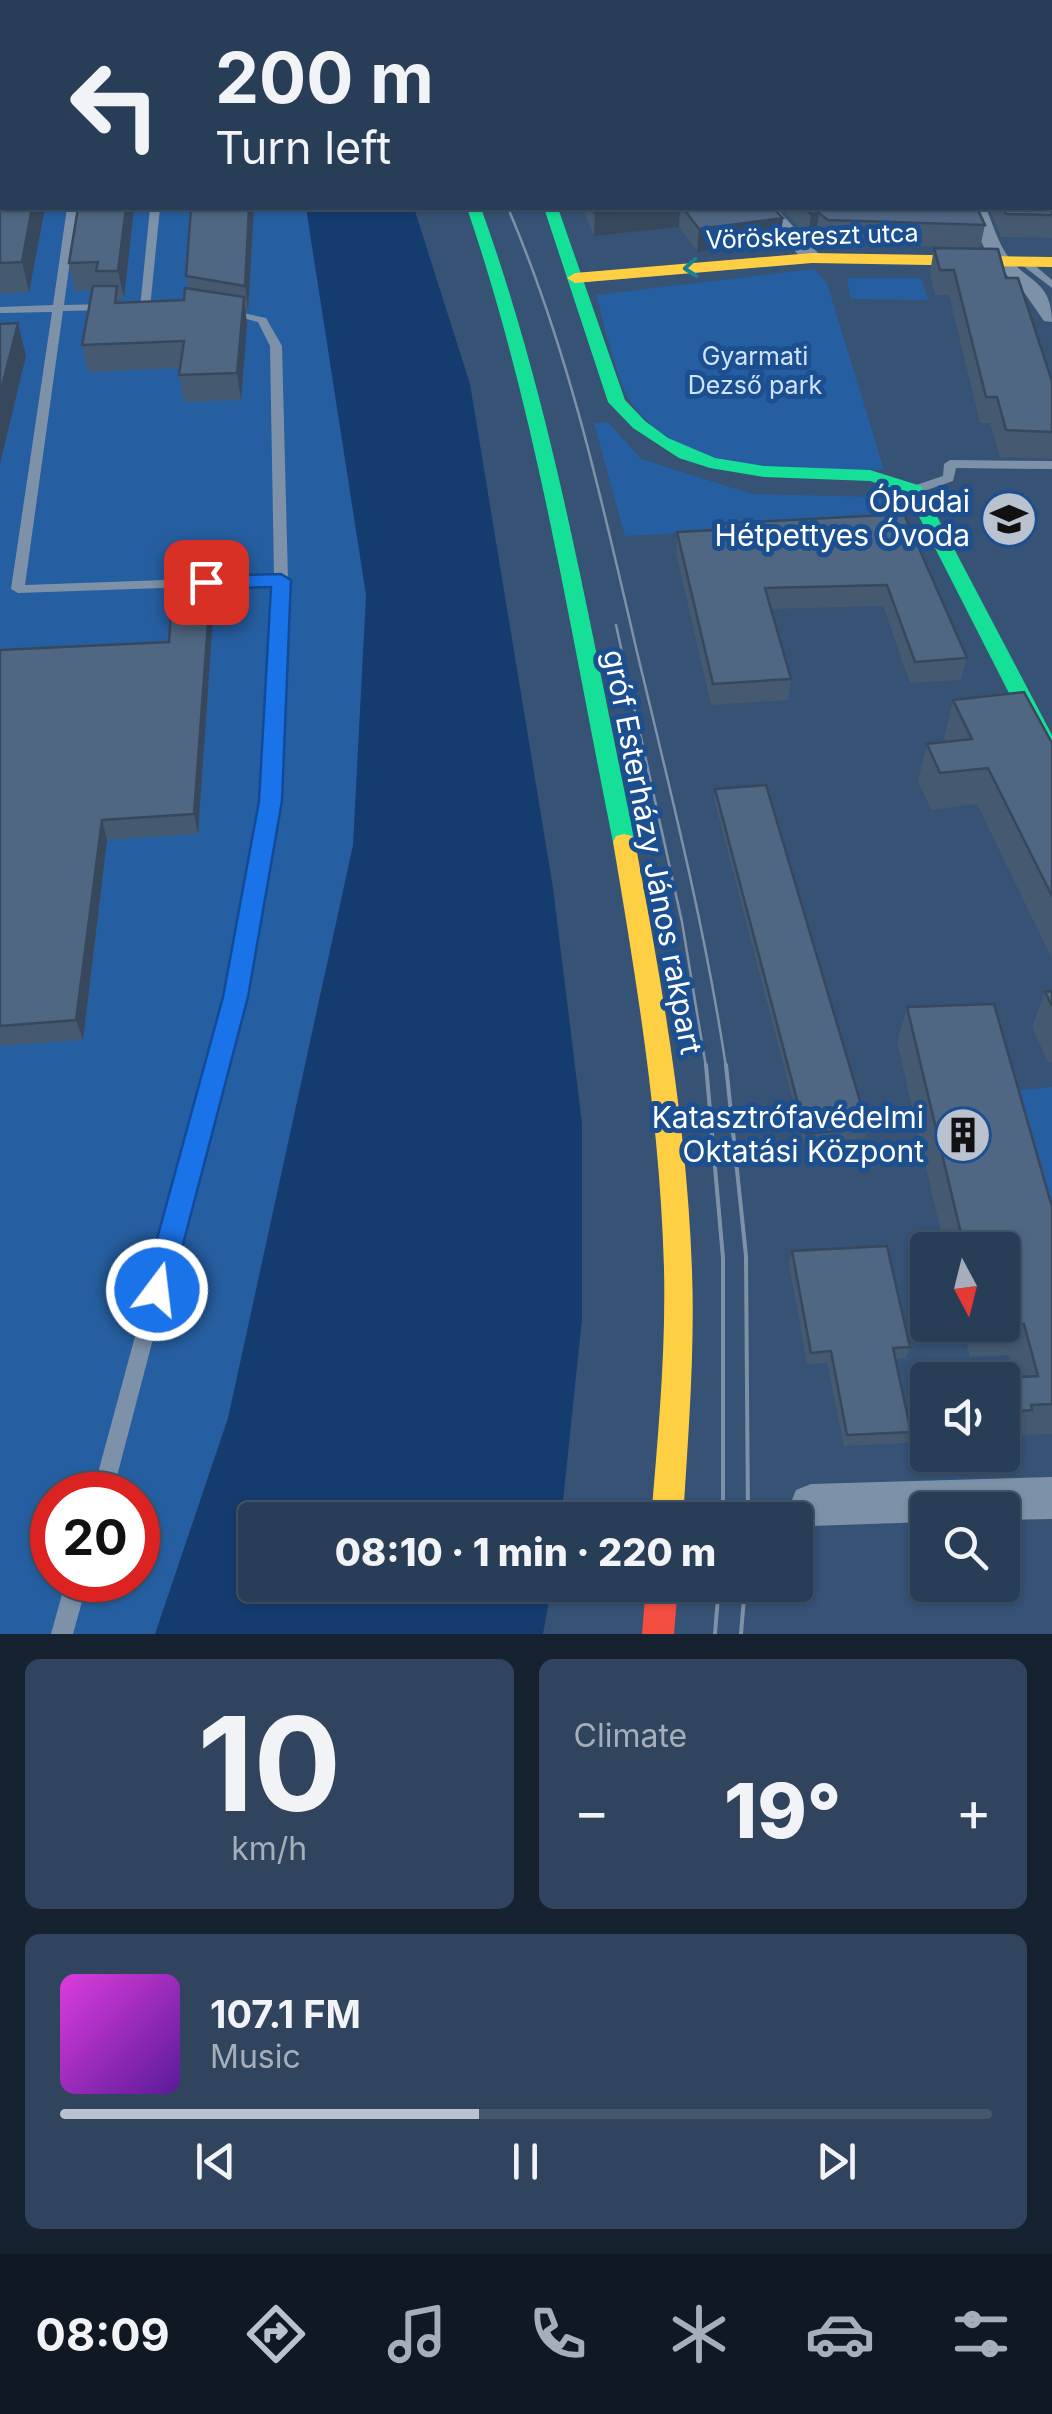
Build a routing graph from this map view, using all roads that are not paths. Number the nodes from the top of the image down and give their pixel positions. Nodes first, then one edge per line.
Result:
1 (72, 210) edge
2 (155, 210) edge
3 (475, 210) edge
4 (552, 210) edge
5 (767, 210) edge
6 (977, 210) edge
7 (812, 258) junction
8 (998, 259) junction
9 (1022, 260) junction
10 (1052, 262) edge
11 (575, 278) junction
12 (1052, 285) edge
13 (116, 307) edge
14 (130, 307) edge
15 (60, 308) junction
16 (145, 308) junction
17 (165, 308) edge
18 (0, 310) edge
19 (219, 312) edge
20 (1052, 316) edge
21 (1052, 465) edge
22 (914, 490) junction
23 (281, 580) junction
24 (1052, 756) edge
25 (108, 1472) edge
26 (1052, 1498) edge
27 (668, 1502) edge
28 (813, 1505) edge
29 (71, 1602) edge
30 (661, 1602) edge
31 (62, 1634) edge
32 (658, 1634) edge

1 - 15 lane
2 - 16 lane
3 - 27 street, gróf Esterházy János rakpart
4 - 11 street
5 - 7 street
6 - 8 street
7 - 8 street, Vöröskereszt utca
7 -> 11 street, Vöröskereszt utca
8 - 9 street, Vöröskereszt utca
8 - 20 street
9 - 10 street, Vöröskereszt utca
9 - 12 lane
11 - 22 street
13 - 15 lane
14 - 16 lane
15 - 18 lane
15 - 23 lane
16 - 17 lane
19 - 23 lane
21 - 22 lane
22 - 24 street
23 - 25 lane
26 - 28 street
29 - 31 lane
30 - 32 street

